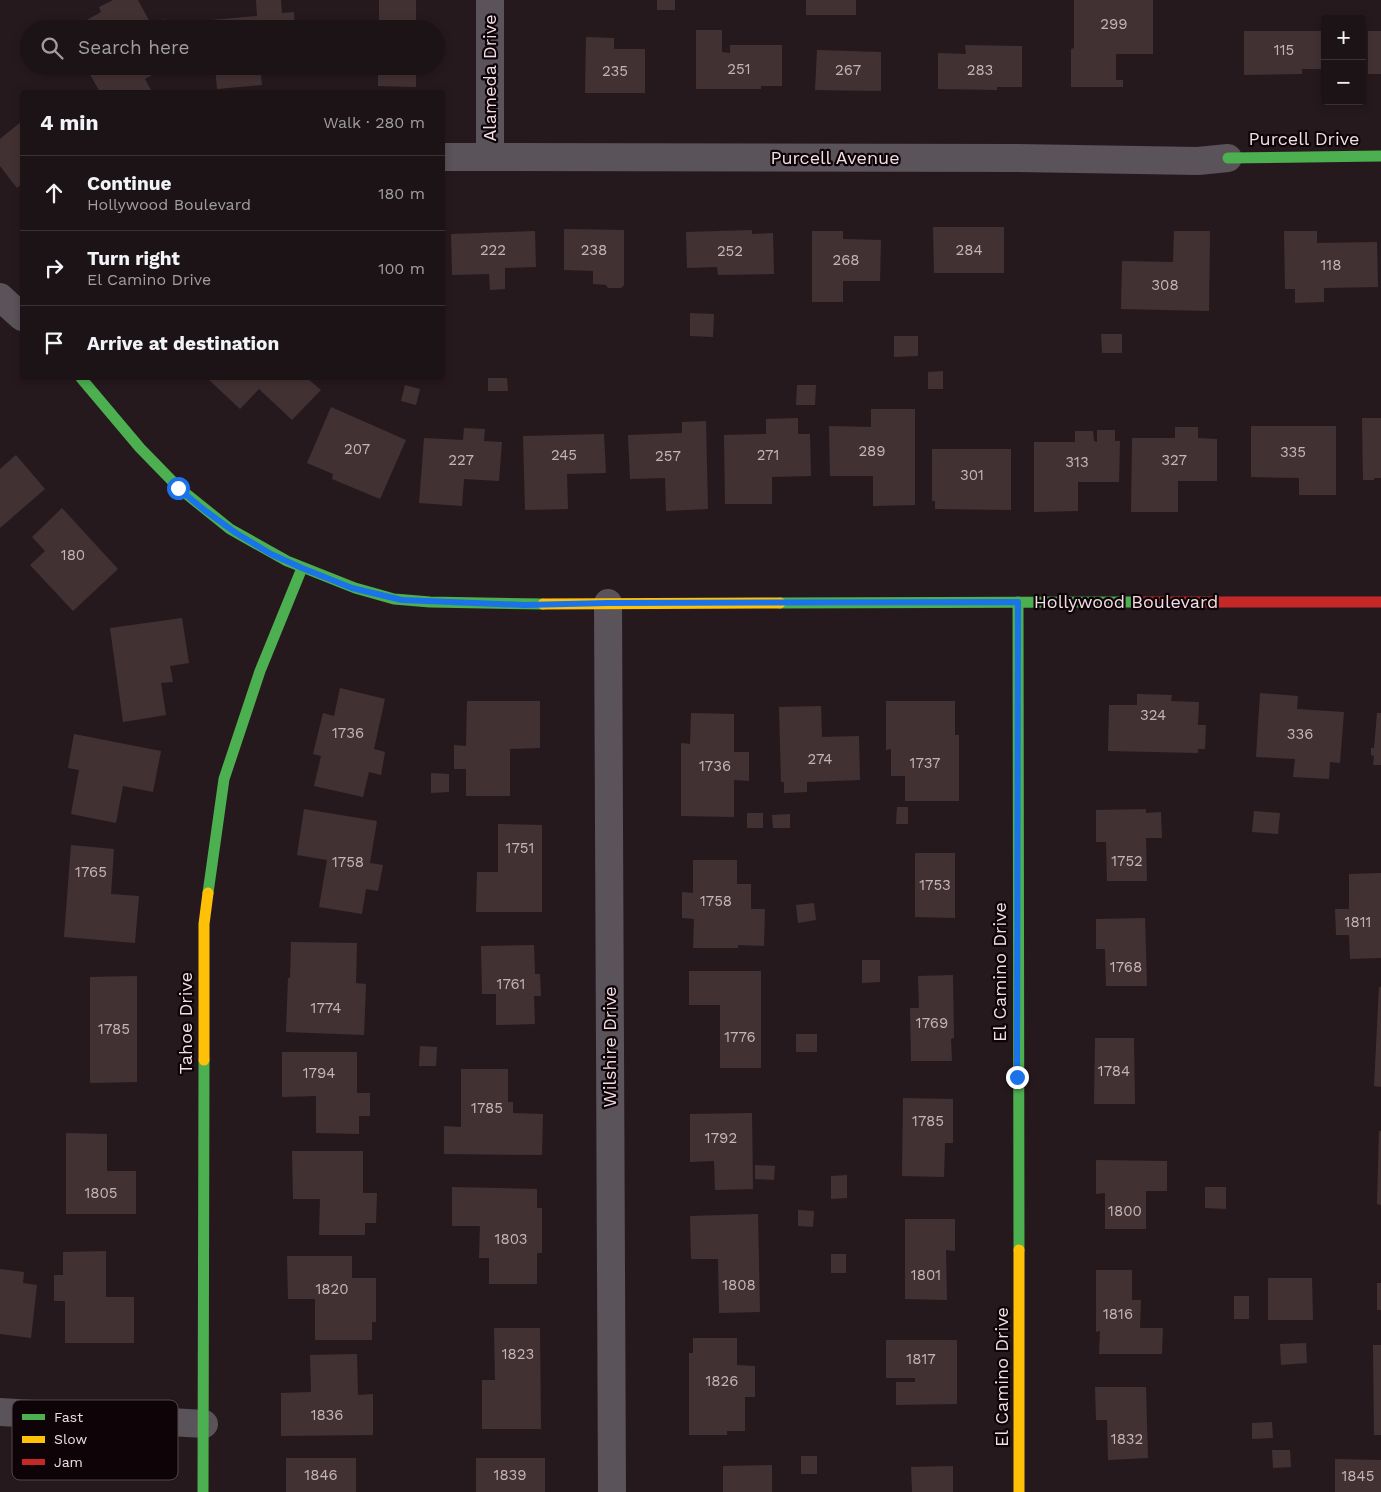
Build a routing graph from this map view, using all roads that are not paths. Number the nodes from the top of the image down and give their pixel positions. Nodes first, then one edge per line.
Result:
1 (490, 0) edge
2 (1381, 156) edge
3 (445, 157) edge
4 (490, 157) junction
5 (1228, 158) joint
6 (83, 380) edge
7 (302, 568) junction
8 (1018, 602) junction
9 (1381, 602) edge
10 (608, 603) junction
11 (178, 1422) edge
12 (204, 1424) junction
13 (203, 1492) edge
14 (612, 1492) edge
15 (1019, 1492) edge

1 - 4 street, Alameda Drive
2 - 5 street, Purcell Drive
3 - 4 street, Purcell Avenue
4 - 5 street, Purcell Avenue
6 - 7 street, Hollywood Boulevard
7 - 10 street, Hollywood Boulevard
7 - 12 street, Tahoe Drive
8 - 9 street, Hollywood Boulevard
8 - 10 street, Hollywood Boulevard
8 - 15 street, El Camino Drive
10 - 14 street, Wilshire Drive
11 - 12 street
12 - 13 street, Tahoe Drive

